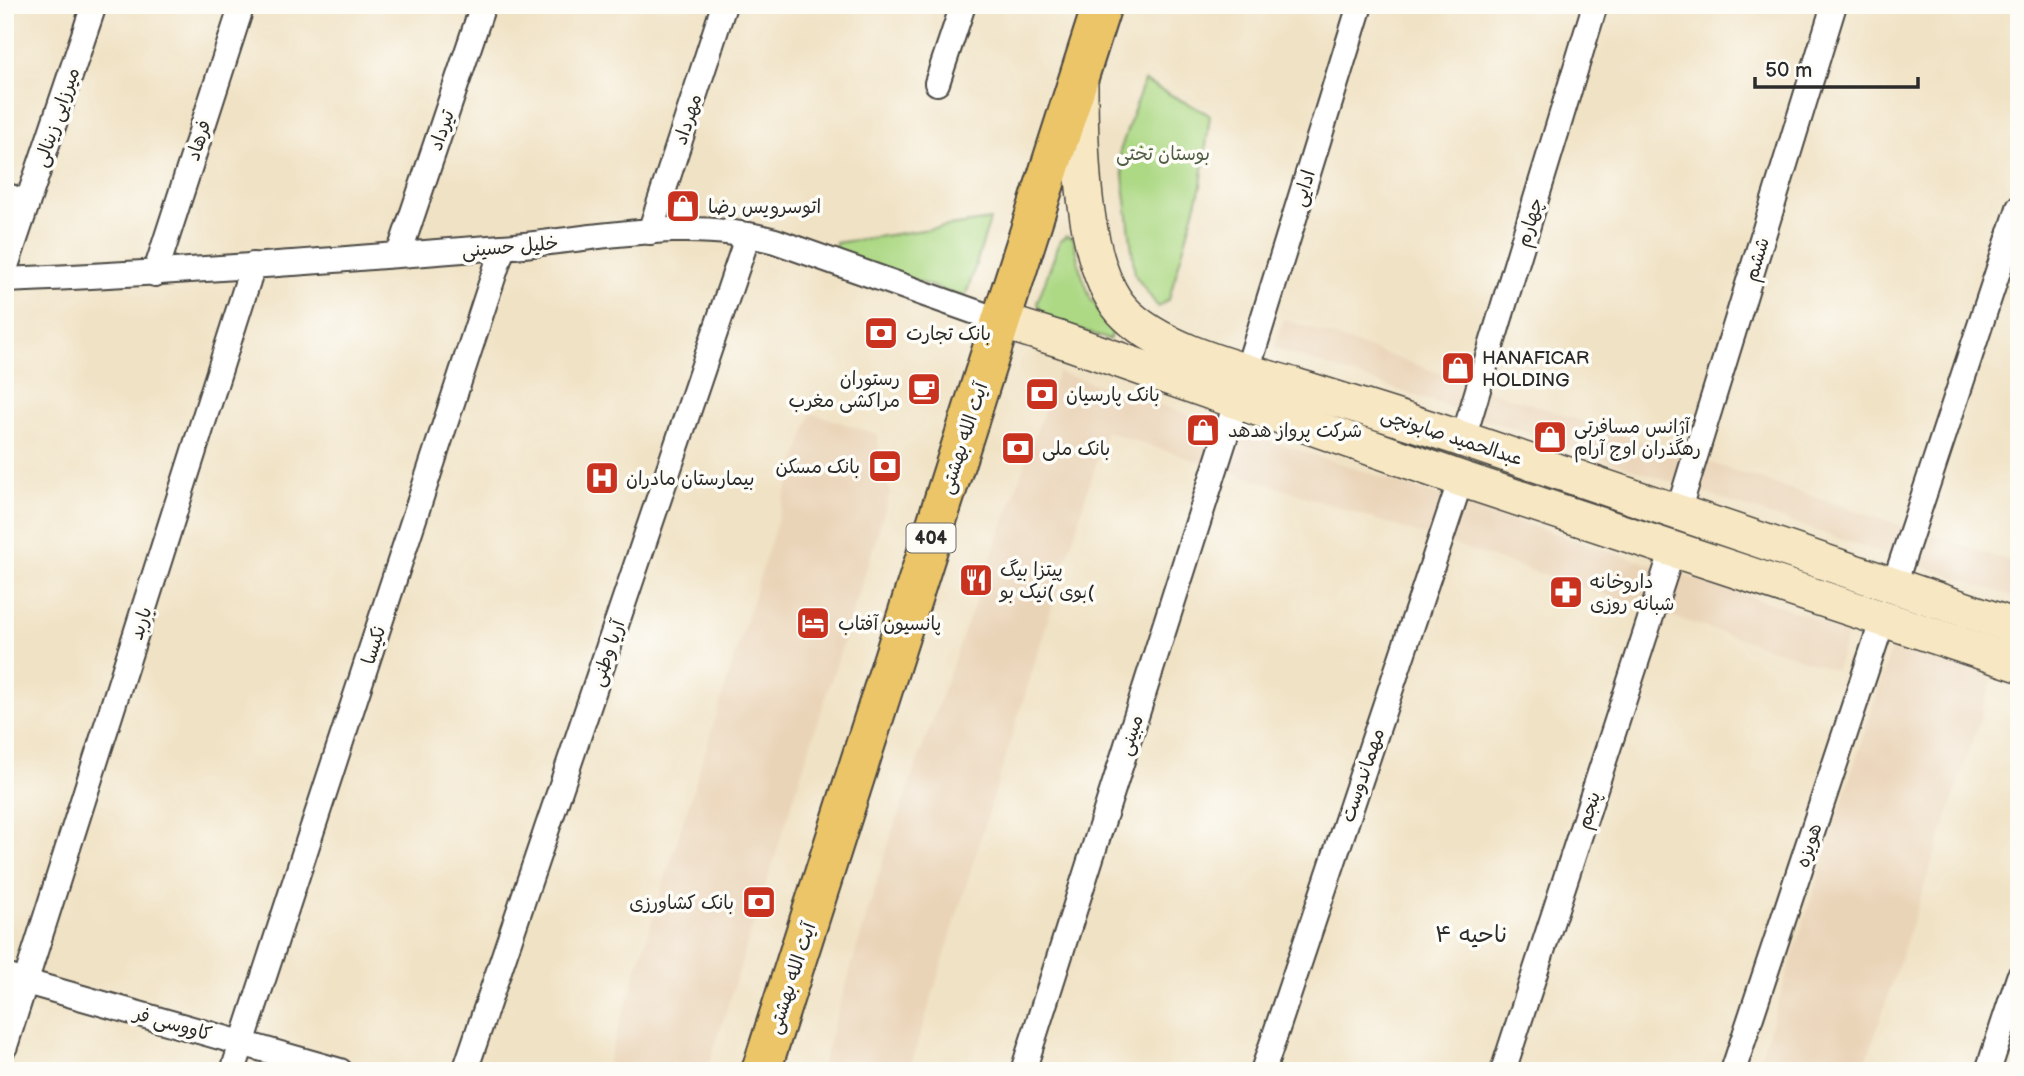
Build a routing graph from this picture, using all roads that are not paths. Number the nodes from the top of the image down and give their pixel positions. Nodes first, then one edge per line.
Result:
1 (94, 5) edge
2 (242, 5) edge
3 (483, 5) edge
4 (724, 5) edge
5 (963, 5) edge
6 (1102, 5) edge
7 (1360, 5) edge
8 (1595, 5) edge
9 (1834, 5) edge
10 (1080, 74) junction
11 (937, 83) dead end
12 (16, 199) edge
13 (2019, 208) edge
14 (650, 232) junction
15 (748, 234) junction
16 (503, 247) junction
17 (399, 254) junction
18 (253, 265) junction
19 (5, 269) edge
20 (155, 274) junction
21 (5, 280) edge
22 (1001, 321) junction
23 (1242, 386) junction
24 (1463, 439) junction
25 (1461, 479) junction
26 (1678, 512) junction
27 (1674, 550) junction
28 (1894, 585) junction
29 (1883, 619) junction
30 (2019, 628) edge
31 (2019, 664) edge
32 (2019, 977) edge
33 (16, 979) edge
34 (243, 1043) junction
35 (5, 1046) edge
36 (233, 1071) edge
37 (340, 1071) edge
38 (465, 1071) edge
39 (761, 1071) edge
40 (1023, 1071) edge
41 (1263, 1071) edge
42 (1503, 1071) edge
43 (1733, 1071) edge
44 (1988, 1071) edge

1 - 12 street, میرزایی زینالی
2 - 20 street, فرهاد
3 - 17 street, تیرداد
4 - 14 street, مهرداد
5 - 11 street
6 - 10 main road, آیت الله بهشتی / 404
7 - 23 street, ادایی
8 - 24 street, چهارم
9 - 26 street, ششم
10 - 22 main road, آیت الله بهشتی / 404
10 - 23 main road, عبدالحمید صابونچی
12 - 19 street, میرزایی زینالی
13 - 28 street
14 - 15 street, خلیل حسینی
14 - 16 street, خلیل حسینی
15 - 22 street, خلیل حسینی
15 - 38 street, آریا وطنی
16 - 17 street, خلیل حسینی
16 - 34 street, نکیسا
17 - 18 street, خلیل حسینی
18 - 20 street, خلیل حسینی
18 - 33 street, باربد
20 - 21 street, خلیل حسینی
22 - 23 main road, عبدالحمید صابونچی
22 - 39 main road, آیت الله بهشتی / 404
23 - 24 main road, عبدالحمید صابونچی
23 - 25 main road, عبدالحمید صابونچی
23 - 40 street, مبینی
24 - 26 main road, عبدالحمید صابونچی
25 - 27 main road, عبدالحمید صابونچی
25 - 41 street, مهماندوست
26 - 28 main road, عبدالحمید صابونچی
27 - 29 main road, عبدالحمید صابونچی
27 - 42 street, پنجم
28 - 29 main road
28 - 30 main road, عبدالحمید صابونچی
29 - 31 main road, عبدالحمید صابونچی
29 - 43 street, هویزه
32 - 44 street
33 - 34 street, کاووسی فر
33 - 35 street, باربد
34 - 36 street, نکیسا
34 - 37 street, کاووسی فر

